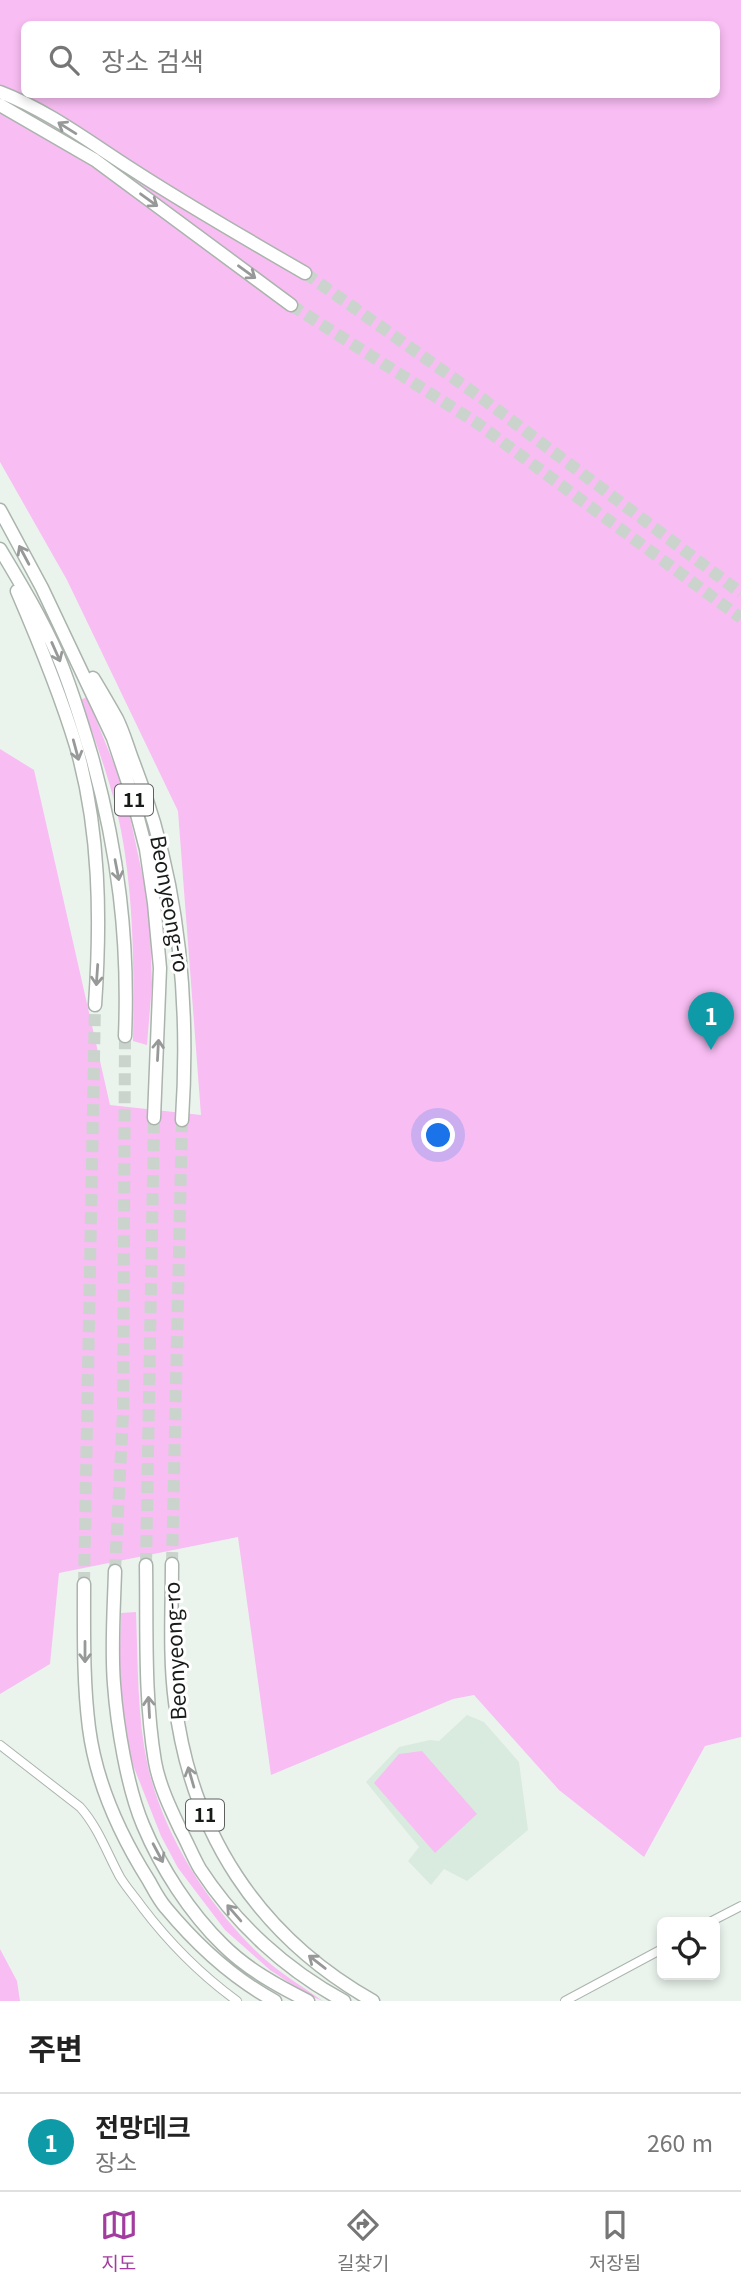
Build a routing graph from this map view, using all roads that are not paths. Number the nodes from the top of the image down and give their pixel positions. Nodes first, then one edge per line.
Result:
1 (0, 85) edge
2 (0, 92) edge
3 (21, 100) junction
4 (0, 105) edge
5 (305, 273) tunnel mouth
6 (291, 305) tunnel mouth
7 (0, 510) edge
8 (0, 549) edge
9 (42, 588) junction
10 (95, 1005) tunnel mouth
11 (125, 1036) tunnel mouth
12 (154, 1118) tunnel mouth
13 (182, 1120) tunnel mouth
14 (172, 1564) tunnel mouth
15 (146, 1565) tunnel mouth
16 (115, 1571) tunnel mouth
17 (84, 1584) tunnel mouth
18 (0, 1745) edge
19 (741, 1906) edge
20 (720, 1917) edge
21 (657, 1952) edge
22 (237, 2001) edge
23 (275, 2001) edge
24 (308, 2001) edge
25 (344, 2001) edge
26 (373, 2001) edge
27 (565, 2001) edge

1 - 3 highway
2 - 3 highway
5 -> 3 highway
4 -> 6 highway
9 -> 7 highway, Beonyeong-ro / 11
8 -> 10 highway, 11
8 -> 11 highway, 11
12 -> 9 highway, Beonyeong-ro / 11
9 - 13 highway, Beonyeong-ro / 11
26 -> 14 highway, Beonyeong-ro / 11
25 -> 15 highway, Beonyeong-ro / 11
16 -> 24 highway
17 -> 23 highway
18 - 22 street
19 - 20 street
21 - 27 street

